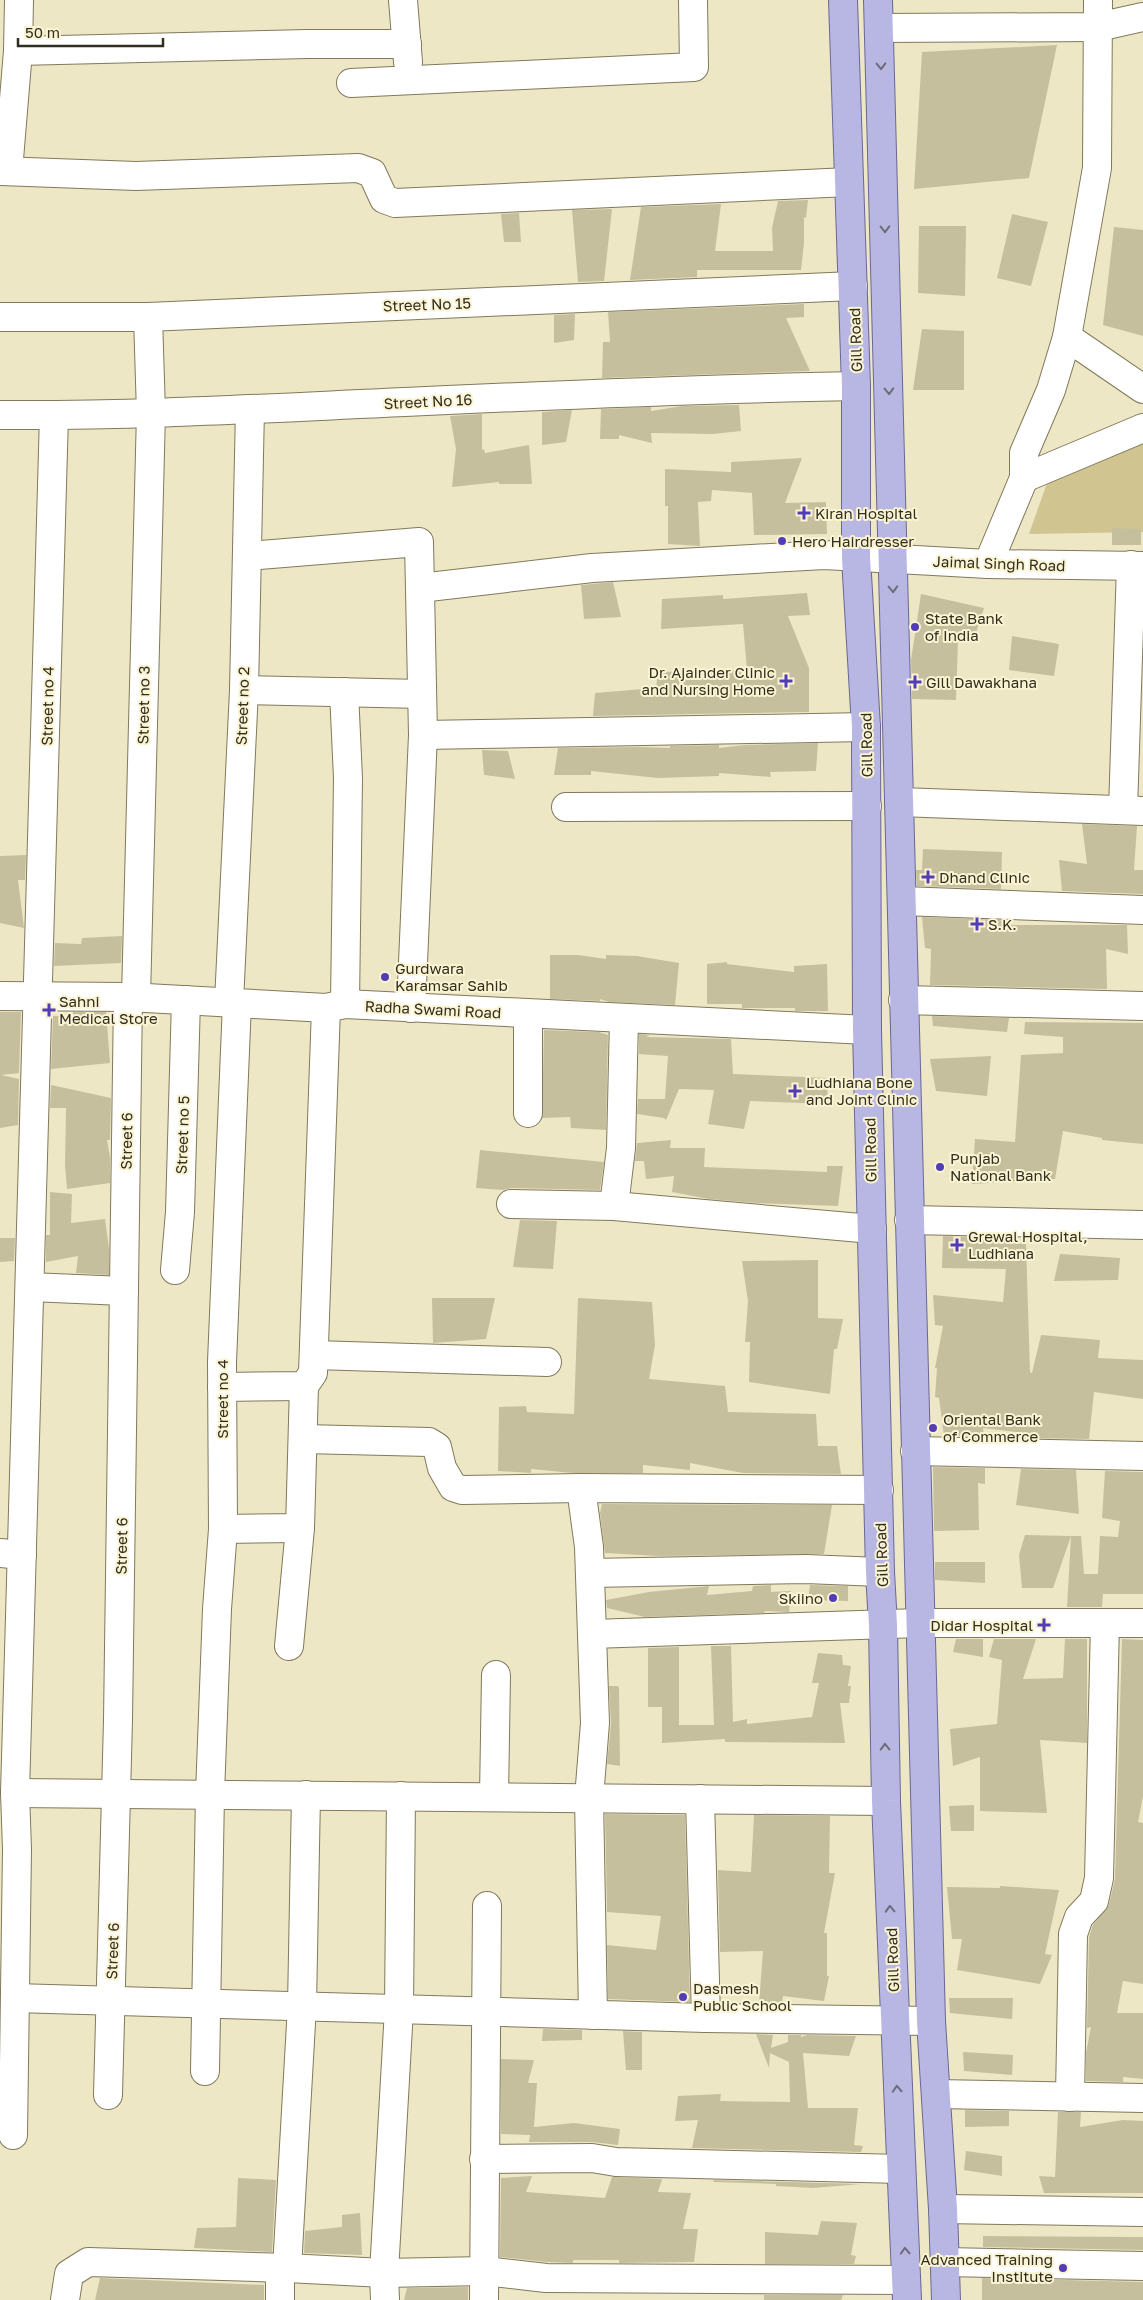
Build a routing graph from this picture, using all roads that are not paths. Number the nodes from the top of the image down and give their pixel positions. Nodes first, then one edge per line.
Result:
1 (403, 0) edge
2 (693, 0) edge
3 (842, 0) edge
4 (878, 0) edge
5 (1098, 0) edge
6 (12, 5) edge
7 (1143, 17) edge
8 (1098, 27) junction
9 (880, 28) junction
10 (407, 44) junction
11 (18, 51) junction
12 (410, 80) junction
13 (351, 83) dead end
14 (4, 171) edge
15 (850, 182) junction
16 (853, 286) junction
17 (0, 317) edge
18 (148, 317) junction
19 (1067, 337) junction
20 (856, 386) junction
21 (1143, 389) edge
22 (250, 409) junction
23 (151, 413) junction
24 (0, 415) edge
25 (54, 415) junction
26 (1143, 428) edge
27 (1024, 478) junction
28 (247, 556) junction
29 (856, 558) junction
30 (892, 559) junction
31 (988, 564) junction
32 (1137, 566) edge
33 (420, 588) junction
34 (244, 690) junction
35 (344, 692) junction
36 (422, 694) junction
37 (866, 727) junction
38 (423, 735) junction
39 (900, 802) junction
40 (867, 806) junction
41 (566, 807) dead end
42 (1133, 811) edge
43 (902, 901) junction
44 (1143, 910) edge
45 (0, 996) edge
46 (38, 996) junction
47 (132, 997) junction
48 (186, 1000) junction
49 (903, 1000) junction
50 (233, 1003) junction
51 (335, 1006) junction
52 (1143, 1006) edge
53 (411, 1008) junction
54 (528, 1014) junction
55 (624, 1019) junction
56 (867, 1030) junction
57 (528, 1113) dead end
58 (511, 1204) dead end
59 (614, 1206) junction
60 (909, 1220) junction
61 (1143, 1225) edge
62 (872, 1229) junction
63 (175, 1270) dead end
64 (30, 1287) junction
65 (124, 1291) junction
66 (314, 1355) junction
67 (547, 1362) dead end
68 (304, 1386) junction
69 (222, 1387) junction
70 (303, 1438) junction
71 (915, 1451) junction
72 (1143, 1456) edge
73 (581, 1488) junction
74 (879, 1490) junction
75 (300, 1528) junction
76 (223, 1529) junction
77 (11, 1554) edge
78 (880, 1572) junction
79 (590, 1573) junction
80 (920, 1623) junction
81 (1105, 1623) junction
82 (1143, 1623) edge
83 (883, 1625) junction
84 (592, 1634) junction
85 (289, 1646) dead end
86 (10, 1653) edge
87 (496, 1674) dead end
88 (8, 1749) edge
89 (15, 1793) junction
90 (116, 1794) junction
91 (210, 1794) junction
92 (306, 1796) junction
93 (401, 1796) junction
94 (494, 1797) junction
95 (589, 1798) junction
96 (700, 1799) junction
97 (886, 1801) junction
98 (8, 1849) edge
99 (487, 1906) dead end
100 (8, 1954) edge
101 (15, 1998) junction
102 (111, 2001) junction
103 (206, 2003) junction
104 (302, 2006) junction
105 (399, 2009) junction
106 (486, 2012) junction
107 (593, 2015) junction
108 (706, 2018) junction
109 (894, 2022) junction
110 (931, 2022) junction
111 (205, 2071) dead end
112 (936, 2094) junction
113 (108, 2095) dead end
114 (1070, 2097) junction
115 (1143, 2098) edge
116 (13, 2135) dead end
117 (484, 2160) junction
118 (901, 2168) junction
119 (943, 2209) junction
120 (1143, 2212) edge
121 (945, 2262) junction
122 (1143, 2266) edge
123 (287, 2268) junction
124 (485, 2271) junction
125 (384, 2273) junction
126 (546, 2289) edge
127 (906, 2290) edge
128 (65, 2300) edge
129 (280, 2300) edge
130 (385, 2300) edge
131 (484, 2300) edge
132 (946, 2300) edge

1 - 10 street
2 - 12 street
3 - 15 main road, Gill Road
4 - 9 main road
5 - 8 street
6 - 11 street
7 - 8 street
8 - 9 street
8 - 19 street
9 -> 30 main road
10 - 11 street
10 - 12 street
11 - 14 street
12 - 13 street
14 - 15 street
15 - 16 main road, Gill Road
16 - 18 street, Street No 15
16 - 20 main road, Gill Road
17 - 18 street, Street No 15
18 - 23 street, Street no 3
19 - 21 street
19 - 27 street
20 - 22 street, Street No 16
20 - 29 main road, Gill Road
22 - 23 street, Street No 16
22 - 28 street, Street no 2
23 - 25 street, Street No 16
23 - 47 street, Street no 3
24 - 25 street, Street No 16
25 - 46 street, Street no 4
26 - 27 street
27 - 31 street
28 - 33 street
28 - 34 street, Street no 2
29 - 30 street, Jaimal Singh Road
29 - 33 street, Jaimal Singh Road
29 - 37 main road, Gill Road
30 - 31 street, Jaimal Singh Road
30 -> 39 main road
31 - 32 street, Jaimal Singh Road
32 - 42 street
33 - 36 street
34 - 35 street
34 - 50 street, Street no 2
35 - 36 street
35 - 51 street
36 - 38 street
37 - 38 street
37 - 40 main road, Gill Road
38 - 53 street
39 - 42 street
39 - 43 main road
40 - 41 street
40 - 56 main road, Gill Road
43 - 44 street
43 - 49 main road
45 - 46 street, Radha Swami Road
46 - 47 street, Radha Swami Road
46 - 64 street, Street no 4
47 - 48 street, Radha Swami Road
47 - 65 street, Street 6
48 - 50 street, Radha Swami Road
48 - 63 street, Street no 5
49 - 52 street
49 - 60 main road
50 - 51 street, Radha Swami Road
50 - 69 street, Street no 4
51 - 53 street, Radha Swami Road
51 - 66 street
53 - 54 street, Radha Swami Road
54 - 55 street, Radha Swami Road
54 - 57 street
55 - 56 street, Radha Swami Road
55 - 59 street
56 - 62 main road, Gill Road
58 - 59 street
59 - 62 street
60 - 61 street
60 - 71 main road
62 - 74 main road, Gill Road
64 - 65 street
64 - 77 street, Street no 4
65 - 90 street, Street 6
66 - 67 street
66 - 68 street
68 - 69 street
68 - 70 street
69 - 76 street, Street no 4
70 - 73 street
70 - 75 street
71 - 72 street
71 - 80 main road
73 - 74 street
73 - 79 street
74 - 78 main road, Gill Road
75 - 76 street
75 - 85 street
76 - 91 street, Street no 4
77 - 86 street, Street no 4
78 - 79 street
78 - 83 main road, Gill Road
79 - 84 street
80 - 81 street
80 - 83 street
80 - 110 main road
81 - 82 street
81 - 114 street
83 - 84 street
97 -> 83 main road, Gill Road
84 - 95 street
86 - 88 street, Street no 4
87 - 94 street
88 - 89 street, Street no 4
89 - 90 street
89 - 98 street, Street no 4
90 - 91 street
90 - 102 street, Street 6
91 - 92 street
91 - 103 street, Street no 4
92 - 93 street
92 - 104 street
93 - 94 street
93 - 105 street
94 - 95 street
95 - 96 street
95 - 107 street
96 - 97 street
96 - 108 street
109 -> 97 main road, Gill Road
98 - 100 street, Street no 4
99 - 106 street
100 - 101 street, Street no 4
101 - 102 street
101 - 116 street, Street no 4
102 - 103 street
102 - 113 street, Street 6
103 - 104 street
103 - 111 street, Street no 4
104 - 105 street
104 - 123 street
105 - 106 street
105 - 125 street
106 - 107 street
106 - 117 street
107 - 108 street
108 - 109 street
109 - 110 street
118 -> 109 main road, Gill Road
110 - 112 main road
112 - 114 street
112 - 119 main road
114 - 115 street
117 - 118 street
117 - 124 street
127 -> 118 main road, Gill Road
119 - 120 street
119 - 121 main road
121 - 122 street
121 - 132 main road
123 - 125 street
123 - 128 street
123 - 129 street
124 - 125 street
124 - 126 street
124 - 131 street
125 - 130 street
126 - 127 street

